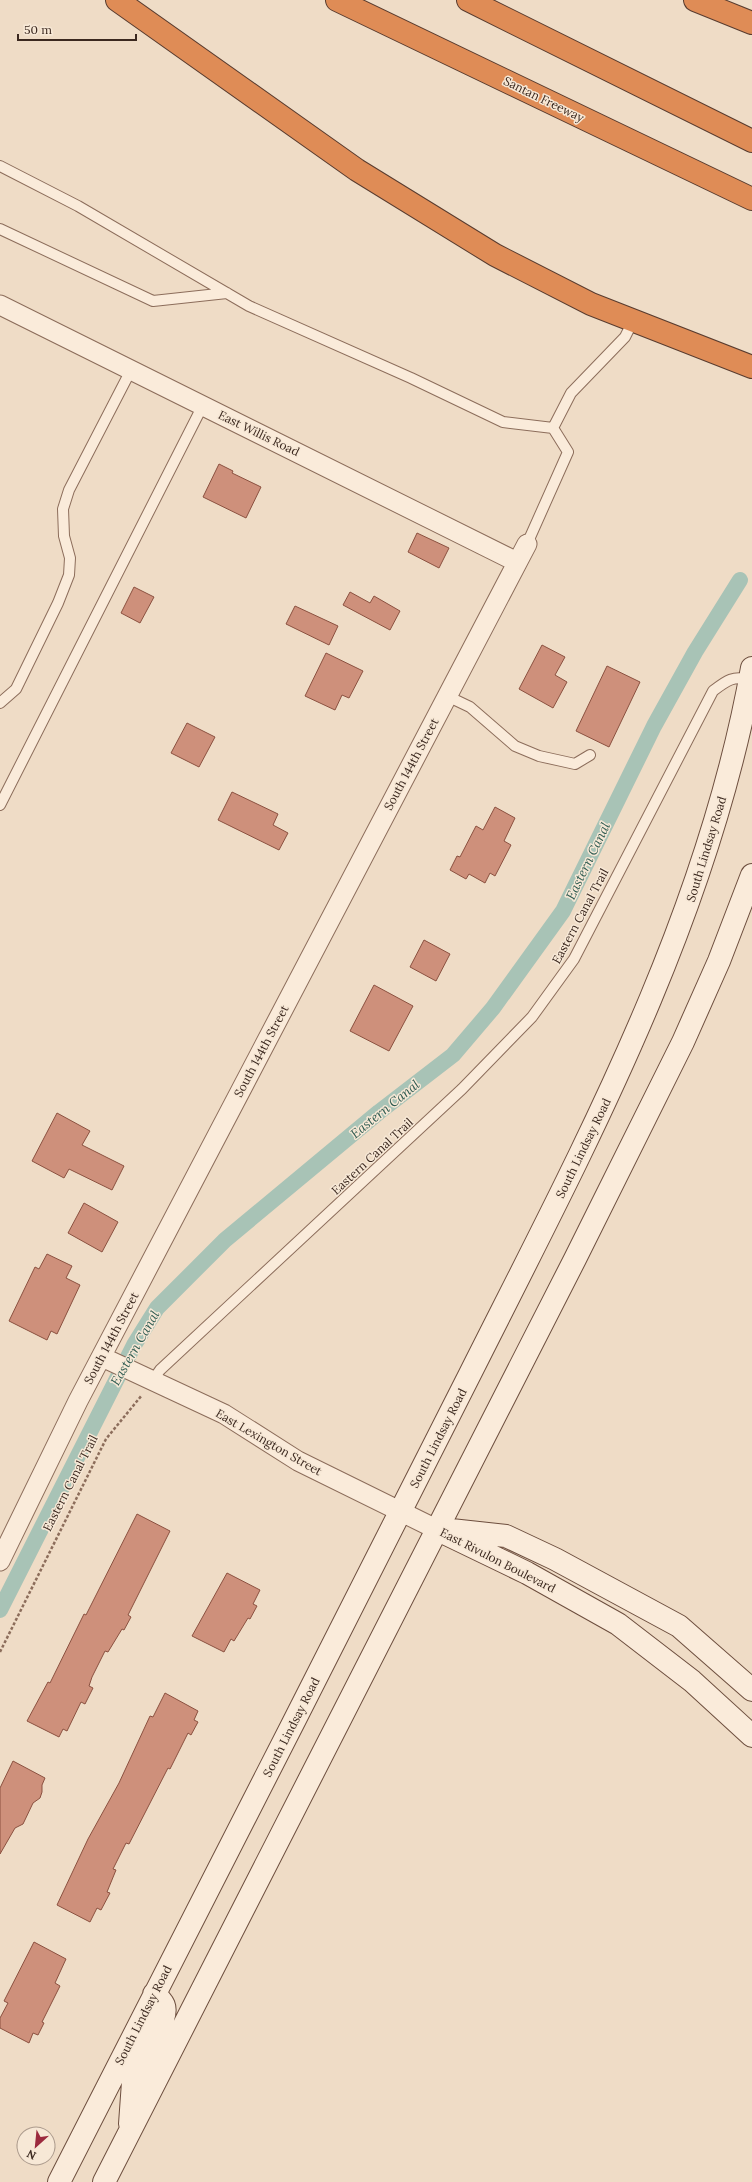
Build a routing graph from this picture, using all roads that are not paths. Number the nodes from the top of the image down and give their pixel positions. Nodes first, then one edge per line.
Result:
1 (117, 0) edge
2 (337, 0) edge
3 (468, 0) edge
4 (695, 0) edge
5 (752, 23) edge
6 (752, 141) edge
7 (0, 166) edge
8 (752, 199) edge
9 (0, 229) edge
10 (228, 293) junction
11 (0, 305) edge
12 (634, 322) junction
13 (752, 367) edge
14 (131, 370) junction
15 (202, 405) junction
16 (553, 428) junction
17 (527, 544) joint
18 (517, 562) junction
19 (751, 674) edge
20 (447, 696) junction
21 (0, 703) edge
22 (590, 755) dead end
23 (0, 805) edge
24 (752, 875) edge
25 (107, 1359) junction
26 (148, 1378) junction
27 (402, 1511) junction
28 (436, 1529) junction
29 (0, 1561) edge
30 (752, 1690) edge
31 (752, 1736) edge
32 (154, 1994) junction
33 (129, 2133) junction
34 (59, 2182) edge
35 (104, 2182) edge

1 - 12 highway
2 - 8 highway, Santan Freeway
3 - 6 highway
4 - 5 highway
7 - 10 lane
9 - 10 lane
10 - 16 lane
11 - 14 street, East Willis Road
12 - 13 highway
12 - 16 lane
14 - 15 street, East Willis Road
14 - 21 lane
15 - 18 street, East Willis Road
15 - 23 lane
16 - 17 lane
17 - 18 street, South 144th Street
18 - 20 street, South 144th Street
19 - 26 lane, Eastern Canal Trail
19 - 27 main road, South Lindsay Road
20 - 22 lane
20 - 25 street, South 144th Street
24 - 28 main road
25 - 26 street, East Lexington Street
25 - 29 street, South 144th Street
26 - 27 street, East Lexington Street
27 - 28 street, East Lexington Street
27 - 32 main road, South Lindsay Road
28 - 30 main road, East Rivulon Boulevard
28 - 31 main road, East Rivulon Boulevard
28 - 33 main road
32 - 33 main road
32 - 34 main road, South Lindsay Road
33 - 35 main road

